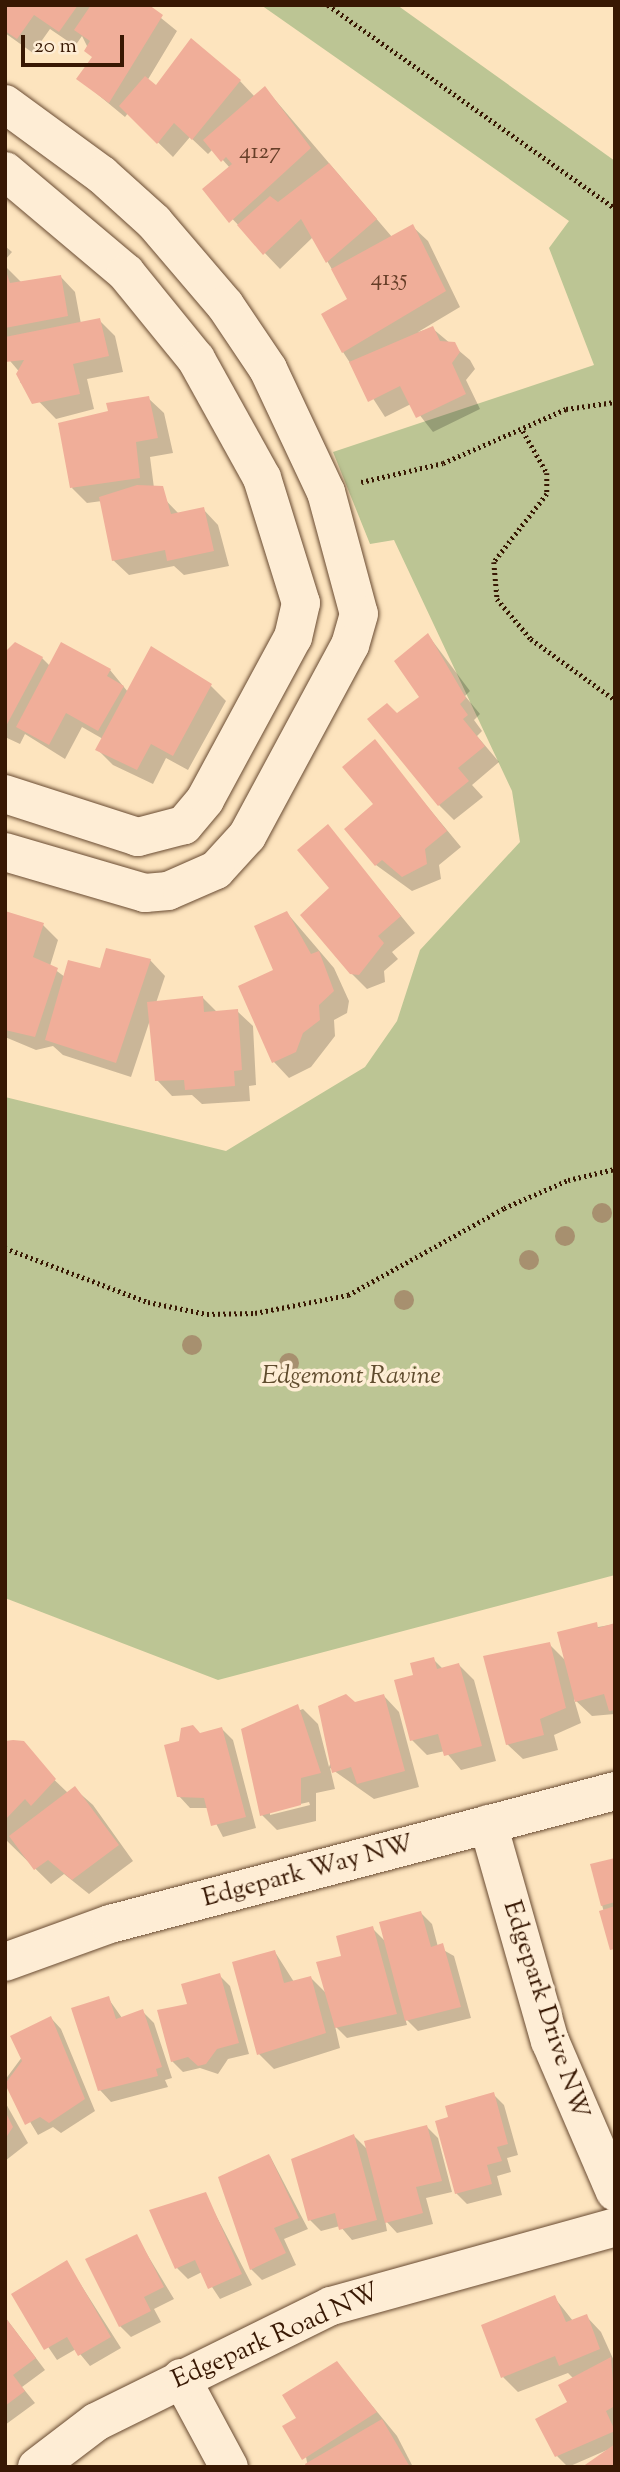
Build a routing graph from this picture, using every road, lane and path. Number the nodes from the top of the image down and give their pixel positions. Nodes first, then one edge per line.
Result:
1 (328, 5) edge
2 (5, 104) edge
3 (66, 146) junction
4 (20, 181) edge
5 (615, 208) edge
6 (615, 402) edge
7 (523, 431) junction
8 (326, 492) junction
9 (358, 600) junction
10 (301, 603) junction
11 (615, 700) edge
12 (5, 794) edge
13 (169, 833) junction
14 (5, 852) edge
15 (188, 884) junction
16 (615, 1169) edge
17 (5, 1248) edge
18 (615, 1791) edge
19 (488, 1824) junction
20 (5, 1962) edge
21 (615, 2192) edge
22 (615, 2227) edge
23 (181, 2378) junction
24 (37, 2467) edge
25 (229, 2467) edge

1 - 5 path
2 - 3 street
3 - 4 street
3 - 8 street
4 - 10 street
6 - 7 path
7 - 8 path
7 - 11 path
8 - 9 street
9 - 10 street
9 - 15 street
10 - 13 street
12 - 13 street
13 - 15 street
14 - 15 street
16 - 17 path
18 - 19 street, Edgepark Way NW
19 - 20 street, Edgepark Way NW
19 - 21 street, Edgepark Drive NW
22 - 23 street, Edgepark Road NW
23 - 24 street, Edgepark Road NW
23 - 25 street

